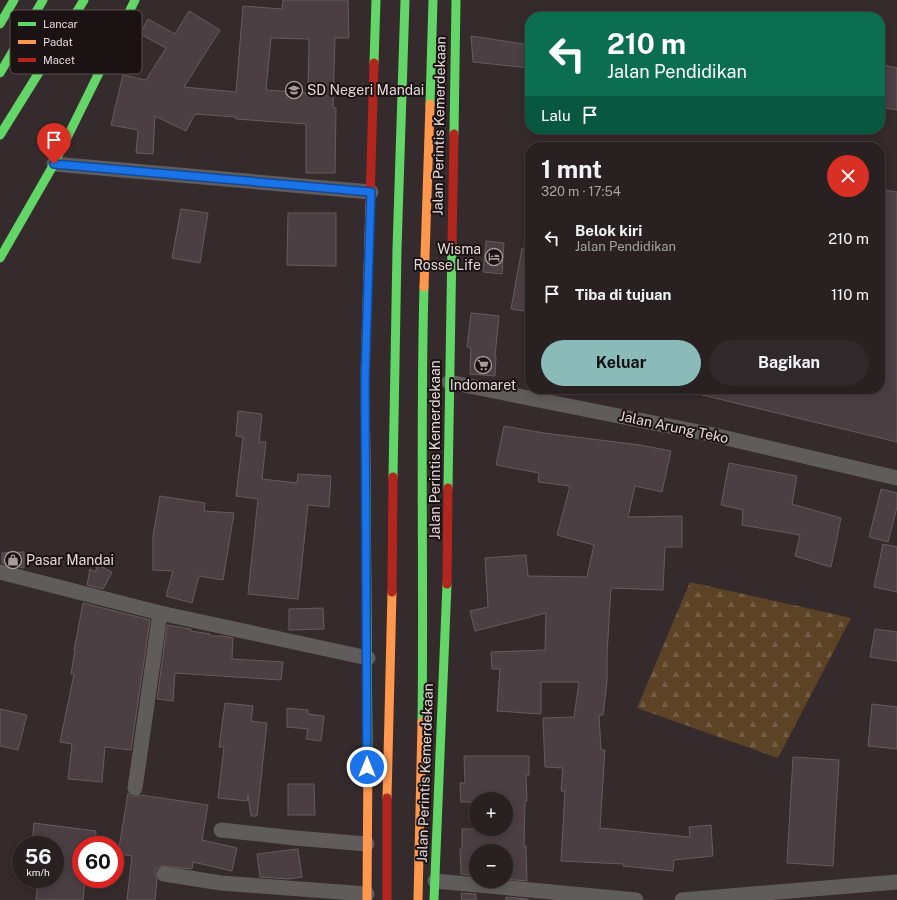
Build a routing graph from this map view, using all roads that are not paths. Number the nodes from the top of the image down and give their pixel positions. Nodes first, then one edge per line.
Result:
1 (14, 0) edge
2 (43, 0) edge
3 (84, 0) edge
4 (135, 0) edge
5 (376, 0) edge
6 (405, 0) edge
7 (433, 0) edge
8 (456, 0) edge
9 (37, 10) edge
10 (78, 10) edge
11 (130, 10) edge
12 (0, 24) edge
13 (10, 56) edge
14 (0, 73) edge
15 (38, 74) edge
16 (98, 74) edge
17 (0, 135) edge
18 (54, 164) junction
19 (371, 192) junction
20 (0, 258) edge
21 (449, 382) junction
22 (897, 478) edge
23 (0, 572) edge
24 (160, 613) junction
25 (368, 658) junction
26 (135, 788) dead end
27 (221, 830) dead end
28 (367, 844) junction
29 (164, 874) dead end
30 (435, 881) junction
31 (897, 882) edge
32 (367, 897) edge
33 (387, 900) edge
34 (418, 900) edge
35 (434, 900) edge
36 (636, 900) edge
37 (682, 900) edge

1 - 12 main road
2 - 9 main road
3 - 10 main road
4 - 11 main road
5 - 19 main road
6 - 33 main road
7 - 34 main road, Jalan Perintis Kemerdekaan
8 - 21 main road, Jalan Perintis Kemerdekaan
13 - 14 main road
15 - 17 main road
16 - 18 main road
18 - 19 street
18 - 20 main road
19 - 25 main road
21 - 22 street, Jalan Arung Teko
21 - 30 main road, Jalan Perintis Kemerdekaan
23 - 24 street
24 - 25 street
24 - 26 street
25 - 28 main road
27 - 28 street
28 - 32 main road
29 - 32 street
30 - 35 main road, Jalan Perintis Kemerdekaan
30 - 36 street
31 - 37 street

